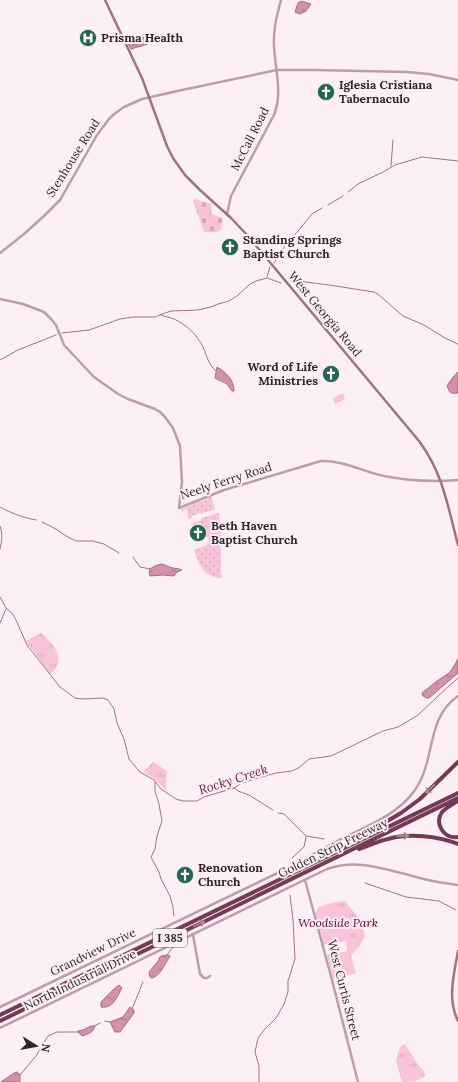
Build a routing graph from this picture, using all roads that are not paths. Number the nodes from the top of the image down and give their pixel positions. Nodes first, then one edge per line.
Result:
1 (105, 0) edge
2 (281, 0) edge
3 (277, 70) junction
4 (458, 80) edge
5 (149, 97) junction
6 (227, 214) junction
7 (0, 253) edge
8 (0, 299) edge
9 (458, 480) edge
10 (441, 481) junction
11 (458, 545) edge
12 (458, 696) edge
13 (458, 762) edge
14 (458, 793) edge
15 (458, 799) edge
16 (458, 836) edge
17 (456, 843) edge
18 (336, 852) junction
19 (340, 856) junction
20 (305, 880) junction
21 (458, 885) edge
22 (192, 935) junction
23 (458, 951) edge
24 (210, 976) dead end
25 (0, 1007) edge
26 (0, 1015) edge
27 (0, 1021) edge
28 (458, 1021) edge
29 (0, 1028) edge
30 (358, 1082) edge

1 - 5 main road, West Georgia Road
2 - 3 street, McCall Road
3 - 4 street, Stenhouse Road
3 - 5 street, Stenhouse Road
3 - 6 street, McCall Road
5 - 6 main road, West Georgia Road
5 - 7 street, Stenhouse Road
6 - 10 main road, West Georgia Road
8 - 10 street, Neely Ferry Road
9 - 10 street, Neely Ferry Road
10 - 11 main road, West Georgia Road
12 - 25 street, Grandview Drive
13 -> 18 highway
14 - 18 highway, Golden Strip Freeway / I 385
15 - 16 highway
15 - 19 highway, Golden Strip Freeway / I 385
19 -> 17 highway
18 - 26 highway, Golden Strip Freeway / I 385
27 -> 19 highway, Golden Strip Freeway / I 385
20 - 21 street, North Industrial Drive
20 - 22 street, North Industrial Drive
20 - 30 street, West Curtis Street
22 - 24 street
22 - 29 street, North Industrial Drive
23 - 28 main road

